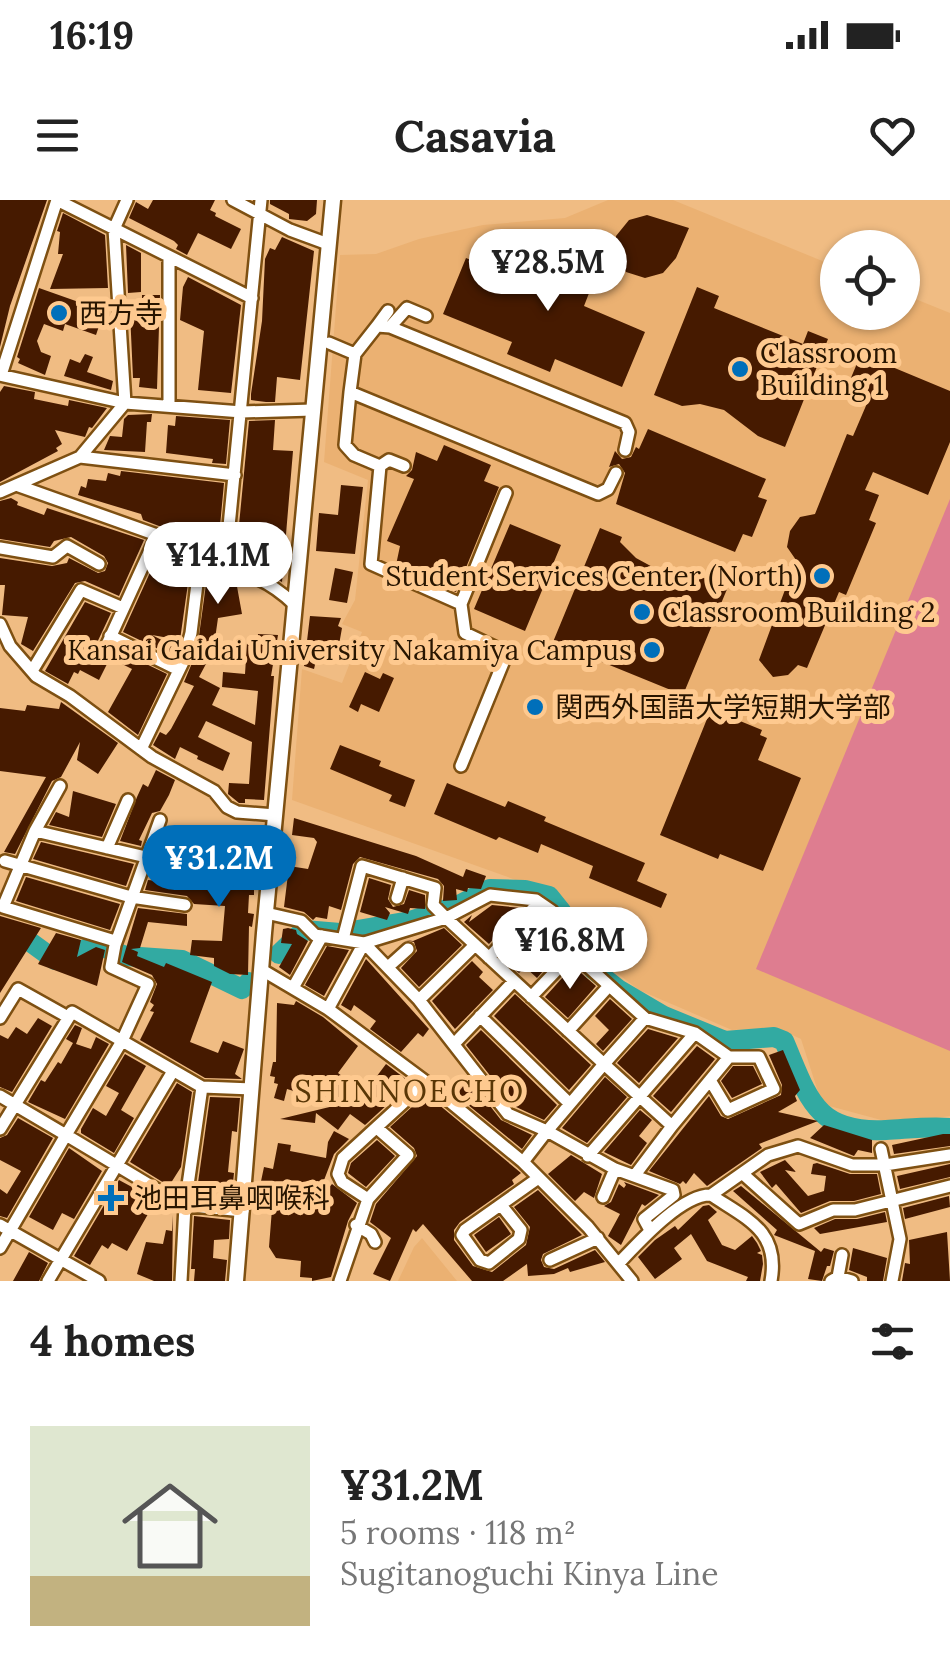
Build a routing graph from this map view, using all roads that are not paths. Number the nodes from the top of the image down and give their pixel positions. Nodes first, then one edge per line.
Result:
1 (57, 200) edge
2 (126, 200) edge
3 (233, 200) edge
4 (262, 200) edge
5 (333, 200) edge
6 (260, 214) junction
7 (114, 229) junction
8 (328, 244) junction
9 (168, 256) junction
10 (252, 298) junction
11 (388, 310) dead end
12 (426, 316) dead end
13 (383, 327) junction
14 (329, 343) dead end
15 (355, 354) junction
16 (0, 375) edge
17 (350, 392) junction
18 (125, 402) junction
19 (169, 406) junction
20 (313, 410) junction
21 (242, 412) junction
22 (625, 450) dead end
23 (80, 456) junction
24 (380, 466) junction
25 (404, 466) dead end
26 (616, 473) dead end
27 (235, 475) junction
28 (19, 486) junction
29 (0, 492) edge
30 (506, 493) dead end
31 (157, 535) junction
32 (228, 536) junction
33 (0, 548) edge
34 (99, 564) dead end
35 (225, 567) junction
36 (461, 604) junction
37 (295, 605) junction
38 (123, 608) junction
39 (0, 624) edge
40 (110, 636) junction
41 (104, 650) dead end
42 (180, 670) junction
43 (32, 672) junction
44 (141, 748) junction
45 (462, 766) dead end
46 (60, 786) dead end
47 (128, 800) dead end
48 (275, 815) junction
49 (160, 820) dead end
50 (35, 831) junction
51 (106, 848) junction
52 (146, 857) junction
53 (5, 861) dead end
54 (20, 865) junction
55 (402, 878) junction
56 (131, 898) junction
57 (397, 898) dead end
58 (539, 902) junction
59 (185, 905) dead end
60 (266, 914) junction
61 (445, 917) junction
62 (314, 933) junction
63 (344, 935) junction
64 (364, 943) junction
65 (474, 945) junction
66 (114, 946) junction
67 (408, 949) dead end
68 (573, 953) junction
69 (489, 958) junction
70 (388, 967) junction
71 (262, 970) junction
72 (514, 981) junction
73 (294, 986) junction
74 (608, 987) junction
75 (531, 997) junction
76 (419, 1000) junction
77 (328, 1009) junction
78 (480, 1016) junction
79 (68, 1017) junction
80 (0, 1018) edge
81 (645, 1018) junction
82 (568, 1031) junction
83 (695, 1033) junction
84 (122, 1041) junction
85 (454, 1044) junction
86 (729, 1057) junction
87 (604, 1064) junction
88 (173, 1071) junction
89 (710, 1080) junction
90 (426, 1082) junction
91 (202, 1088) junction
92 (252, 1089) junction
93 (0, 1096) edge
94 (640, 1097) junction
95 (14, 1104) junction
96 (570, 1104) junction
97 (672, 1126) junction
98 (376, 1128) junction
99 (0, 1129) edge
100 (547, 1131) junction
101 (66, 1135) junction
102 (880, 1149) dead end
103 (950, 1155) edge
104 (588, 1156) junction
105 (522, 1162) junction
106 (116, 1163) junction
107 (885, 1165) junction
108 (615, 1169) junction
109 (742, 1174) junction
110 (635, 1175) junction
111 (538, 1179) junction
112 (950, 1186) edge
113 (711, 1195) junction
114 (602, 1197) dead end
115 (368, 1199) junction
116 (892, 1200) junction
117 (500, 1205) junction
118 (185, 1206) junction
119 (243, 1210) junction
120 (356, 1225) junction
121 (5, 1228) edge
122 (650, 1230) junction
123 (598, 1238) junction
124 (375, 1242) dead end
125 (0, 1248) edge
126 (842, 1255) dead end
127 (60, 1259) junction
128 (550, 1260) dead end
129 (619, 1263) junction
130 (834, 1279) edge
131 (48, 1281) edge
132 (99, 1281) edge
133 (182, 1281) edge
134 (236, 1281) edge
135 (340, 1281) edge
136 (632, 1281) edge
137 (771, 1281) edge
138 (852, 1281) edge
139 (892, 1281) edge

1 - 7 street
1 - 16 street
2 - 7 street
3 - 6 street
4 - 6 street
5 - 8 main road
6 - 8 street
6 - 10 street
7 - 9 street
7 - 18 street
8 - 20 main road
9 - 10 street
9 - 19 street
10 - 21 street
11 - 13 street
12 - 13 street
13 - 15 street
13 - 22 street
14 - 15 street
15 - 17 street
16 - 18 street
17 - 24 street
17 - 26 street
18 - 19 street
18 - 23 street
19 - 21 street
20 - 21 street
20 - 37 main road
21 - 27 street
23 - 27 street
23 - 28 street
24 - 25 street
24 - 36 street
27 - 32 street
28 - 29 street
28 - 31 street
30 - 36 street
31 - 32 street
31 - 38 street
32 - 35 street
33 - 34 street
35 - 37 street
35 - 42 street
36 - 45 street
37 - 48 main road
38 - 40 street
38 - 43 street
39 - 43 street
40 - 41 street
40 - 42 street
42 - 44 street
43 - 44 street
44 - 48 street
46 - 50 street
47 - 51 street
48 - 60 main road
49 - 52 street
50 - 51 street
50 - 54 street
51 - 52 street
52 - 56 street
53 - 54 street
54 - 56 street
54 - 66 street
55 - 57 street
55 - 61 street
55 - 63 street
56 - 59 street
56 - 66 street
58 - 61 street
58 - 68 street
58 - 69 street
60 - 62 street
60 - 71 main road
61 - 64 street
61 - 65 street
62 - 63 street
62 - 73 street
63 - 64 street
64 - 70 street
64 - 77 street
65 - 69 street
65 - 76 street
66 - 84 street
67 - 70 street
68 - 74 street
68 - 75 street
69 - 72 street
70 - 76 street
71 - 73 street
71 - 92 main road
72 - 75 street
72 - 78 street
73 - 77 street
74 - 81 street
74 - 82 street
75 - 82 street
76 - 85 street
77 - 90 street
78 - 85 street
78 - 96 street
79 - 80 street
79 - 84 street
79 - 95 street
81 - 83 street
81 - 87 street
82 - 87 street
83 - 86 street
83 - 94 street
84 - 88 street
84 - 101 street
85 - 100 street
86 - 89 street
86 - 89 street
87 - 94 street
87 - 96 street
88 - 91 street
88 - 106 street
89 - 97 street
90 - 98 street
90 - 105 street
91 - 92 street
91 - 118 street
92 - 119 main road
93 - 95 street
94 - 97 street
94 - 104 street
95 - 99 street
95 - 101 street
96 - 100 street
97 - 110 street
98 - 115 street
98 - 115 street
100 - 104 street
100 - 105 street
101 - 106 street
101 - 121 street
102 - 107 street
103 - 107 street
104 - 108 street
105 - 111 street
106 - 118 street
106 - 127 street
107 - 109 street
107 - 116 street
108 - 110 street
108 - 114 street
109 - 113 street
109 - 116 street
110 - 122 street
111 - 117 street
111 - 123 street
112 - 116 street
113 - 122 street
113 - 137 street
115 - 120 street
116 - 139 street
117 - 117 street
118 - 119 street
118 - 133 street
119 - 134 main road
120 - 124 street
120 - 135 street
121 - 125 street
121 - 127 street
122 - 129 street
123 - 128 street
123 - 129 street
126 - 130 street
127 - 131 street
127 - 132 street
129 - 136 street
130 - 138 street

